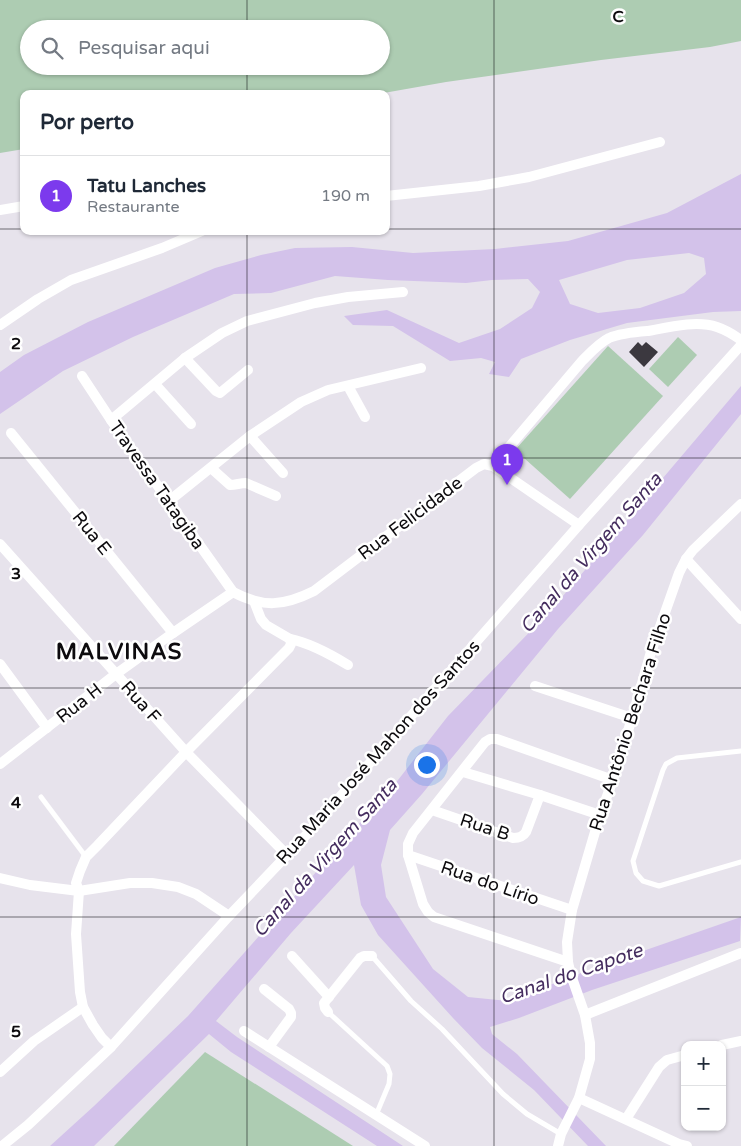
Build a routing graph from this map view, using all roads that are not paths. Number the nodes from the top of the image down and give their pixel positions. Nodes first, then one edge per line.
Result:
1 (660, 142) dead end
2 (390, 196) edge
3 (20, 207) edge
4 (0, 210) edge
5 (193, 235) edge
6 (403, 292) dead end
7 (0, 325) edge
8 (741, 340) edge
9 (741, 345) edge
10 (185, 358) junction
11 (421, 368) dead end
12 (248, 370) dead end
13 (82, 376) dead end
14 (154, 384) junction
15 (348, 386) junction
16 (365, 417) dead end
17 (111, 420) junction
18 (191, 424) dead end
19 (12, 433) dead end
20 (250, 436) junction
21 (493, 466) junction
22 (211, 468) junction
23 (284, 473) dead end
24 (276, 496) dead end
25 (169, 501) junction
26 (741, 504) edge
27 (579, 525) junction
28 (0, 544) edge
29 (686, 559) junction
30 (233, 592) junction
31 (254, 601) junction
32 (741, 618) edge
33 (173, 633) junction
34 (290, 639) junction
35 (0, 664) edge
36 (348, 665) dead end
37 (116, 674) junction
38 (535, 686) dead end
39 (632, 718) junction
40 (47, 728) junction
41 (741, 751) edge
42 (186, 752) junction
43 (1, 759) edge
44 (463, 772) junction
45 (613, 780) junction
46 (540, 795) junction
47 (41, 797) dead end
48 (432, 810) junction
49 (600, 816) junction
50 (287, 855) junction
51 (408, 856) junction
52 (86, 857) junction
53 (741, 862) edge
54 (0, 878) edge
55 (78, 891) junction
56 (572, 910) junction
57 (229, 916) junction
58 (741, 953) edge
59 (292, 956) dead end
60 (372, 956) joint
61 (568, 962) junction
62 (264, 989) dead end
63 (329, 997) junction
64 (83, 1008) junction
65 (583, 1011) junction
66 (328, 1012) joint
67 (244, 1031) dead end
68 (741, 1040) edge
69 (726, 1044) edge
70 (111, 1047) junction
71 (269, 1047) junction
72 (681, 1056) edge
73 (0, 1072) edge
74 (579, 1098) junction
75 (376, 1115) junction
76 (626, 1119) junction
77 (562, 1132) junction
78 (2, 1146) edge
79 (425, 1146) edge
80 (558, 1146) edge
81 (687, 1146) edge

1 - 2 street
3 - 4 street
5 - 7 street
6 - 10 street
8 - 21 street
9 - 27 street, Rua Maria José Mahon dos Santos
10 - 12 street
10 - 14 street
11 - 15 street
13 - 17 street, Travessa Tatagiba
14 - 17 street
14 - 18 street
15 - 16 street
15 - 20 street
17 - 25 street, Travessa Tatagiba
19 - 33 street, Rua E
20 - 22 street
20 - 23 street
21 - 27 street
21 - 31 street, Rua Felicidade
22 - 24 street
22 - 25 street
25 - 30 street, Travessa Tatagiba
26 - 29 street, Rua Antônio Bechara Filho
27 - 50 street, Rua Maria José Mahon dos Santos
28 - 37 street, Rua F
29 - 32 street
29 - 39 street, Rua Antônio Bechara Filho
30 - 31 street, Rua Felicidade
30 - 33 street, Rua H
31 - 34 street
33 - 37 street, Rua H
34 - 36 street
34 - 42 street
35 - 40 street
37 - 40 street, Rua H
37 - 42 street, Rua F
38 - 39 street
39 - 45 street, Rua Antônio Bechara Filho
40 - 43 street, Rua H
41 - 53 lane
42 - 50 street, Rua F
42 - 52 street
44 - 45 street
44 - 46 street
44 - 48 street
45 - 49 street, Rua Antônio Bechara Filho
46 - 48 street, Rua B
46 - 49 street
47 - 52 lane
48 - 51 street
49 - 56 street, Rua Antônio Bechara Filho
50 - 57 street, Rua Maria José Mahon dos Santos
51 - 56 street, Rua do Lírio
51 - 61 street
52 - 55 street
54 - 55 street
55 - 57 street
55 - 64 street
56 - 61 street, Rua Antônio Bechara Filho
57 - 70 street, Rua Maria José Mahon dos Santos
58 - 65 street
59 - 63 street
60 - 63 street
60 - 77 lane
61 - 65 street, Rua Antônio Bechara Filho
62 - 71 street
63 - 66 street
64 - 70 street
64 - 73 street
65 - 74 street, Rua Antônio Bechara Filho
66 - 75 lane
67 - 71 street
68 - 69 street
70 - 78 street, Rua Maria José Mahon dos Santos
71 - 75 street
72 - 76 street
74 - 76 street
74 - 77 street, Rua Antônio Bechara Filho
75 - 79 street
76 - 81 street
77 - 80 street, Rua Antônio Bechara Filho

